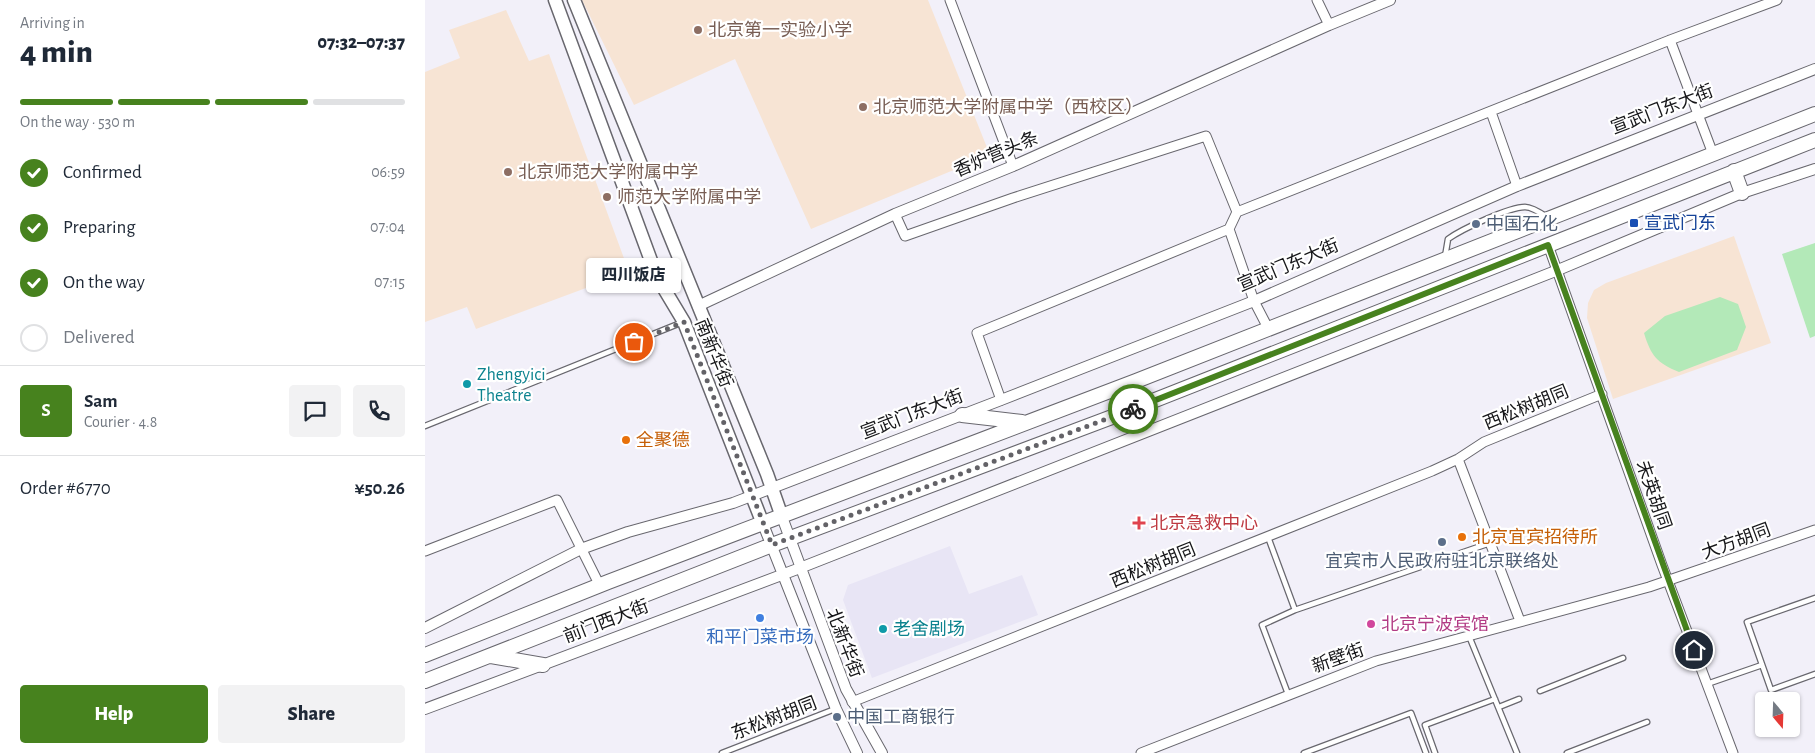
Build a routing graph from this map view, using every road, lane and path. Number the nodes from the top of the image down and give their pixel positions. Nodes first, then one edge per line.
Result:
1 (555, 0) edge
2 (574, 0) edge
3 (950, 0) edge
4 (1317, 0) edge
5 (1390, 0) edge
6 (1777, 0) edge
7 (1329, 25) junction
8 (1670, 40) junction
9 (1815, 69) edge
10 (1491, 112) junction
11 (1815, 114) edge
12 (1700, 115) junction
13 (1815, 140) edge
14 (1713, 154) junction
15 (1013, 166) junction
16 (1815, 169) edge
17 (1734, 171) junction
18 (1517, 186) junction
19 (1743, 193) junction
20 (1237, 212) junction
21 (895, 214) junction
22 (1551, 218) junction
23 (1229, 229) junction
24 (1548, 245) junction
25 (1445, 259) junction
26 (1558, 270) junction
27 (1254, 301) junction
28 (699, 306) junction
29 (684, 322) junction
30 (1268, 328) junction
31 (1602, 394) junction
32 (1001, 400) junction
33 (962, 415) junction
34 (1025, 422) junction
35 (425, 426) edge
36 (1458, 459) junction
37 (772, 488) junction
38 (752, 495) junction
39 (782, 517) junction
40 (763, 524) junction
41 (1815, 530) edge
42 (1268, 537) junction
43 (790, 538) junction
44 (1490, 543) junction
45 (772, 545) junction
46 (581, 549) junction
47 (425, 551) edge
48 (800, 568) junction
49 (784, 574) junction
50 (1668, 581) junction
51 (600, 586) junction
52 (1815, 598) edge
53 (1295, 610) junction
54 (1520, 621) junction
55 (425, 628) edge
56 (1469, 635) junction
57 (425, 655) edge
58 (490, 656) junction
59 (1623, 658) dead end
60 (543, 665) junction
61 (1762, 665) junction
62 (1815, 674) edge
63 (425, 681) edge
64 (1707, 684) junction
65 (1539, 691) dead end
66 (1288, 694) junction
67 (1495, 699) junction
68 (1519, 699) dead end
69 (852, 702) junction
70 (1499, 707) junction
71 (425, 709) edge
72 (836, 709) junction
73 (1647, 722) dead end
74 (722, 753) edge
75 (857, 753) edge
76 (882, 753) edge
77 (1141, 753) edge
78 (1304, 753) edge
79 (1426, 753) edge
80 (1435, 753) edge
81 (1517, 753) edge
82 (1567, 753) edge
83 (1733, 753) edge

1 - 29 main road, 南新华街
2 - 28 main road, 南新华街
3 - 15 street
4 - 7 street
5 - 7 street, 香炉营头条
6 - 8 street
7 - 15 street, 香炉营头条
8 - 10 street
8 - 12 street
9 - 12 street, 宣武门东大街
10 - 18 street
10 - 20 street
11 - 14 main road
12 - 14 street
12 - 18 street, 宣武门东大街
13 - 17 main road
14 - 22 main road
15 - 21 street, 香炉营头条
16 - 19 street
17 - 19 main road
17 - 24 main road
18 - 27 street, 宣武门东大街
19 - 26 street
20 - 21 street
20 - 23 street
21 - 28 street, 香炉营头条
22 - 25 main road
22 - 25 lane
23 - 27 street
23 - 32 street
24 - 26 street, 未英胡同
24 - 43 main road
25 - 30 main road
26 - 31 street, 未英胡同
26 - 48 street
27 - 30 street
27 - 32 street, 宣武门东大街
28 - 37 main road, 南新华街
29 - 35 lane
29 - 38 main road, 南新华街
30 - 34 main road
31 - 36 street, 西松树胡同
31 - 50 street, 未英胡同
32 - 33 street, 宣武门东大街
33 - 34 main road
33 - 37 street, 宣武门东大街
34 - 39 main road
36 - 42 street, 西松树胡同
36 - 44 street
37 - 38 street, 宣武门东大街
37 - 39 main road, 南新华街
38 - 40 main road, 南新华街
38 - 46 street
39 - 40 main road, 前门西大街
39 - 43 street, 北新华街
40 - 45 street, 北新华街
40 - 51 main road, 前门西大街
41 - 50 street, 大方胡同
42 - 53 lane
42 - 69 street, 西松树胡同
43 - 45 main road, 前门西大街
43 - 48 street, 北新华街
44 - 53 lane
44 - 54 street
45 - 49 street, 北新华街
45 - 58 main road, 前门西大街
46 - 47 street
46 - 51 street
46 - 55 street
48 - 49 street, 前门西大街
48 - 69 street, 北新华街
49 - 60 street, 前门西大街
49 - 72 street, 北新华街
50 - 54 street, 新壁街
50 - 64 street, 未英胡同
51 - 57 main road, 前门西大街
52 - 61 lane
53 - 66 lane
54 - 56 street, 新壁街
56 - 66 street, 新壁街
56 - 67 lane
58 - 60 main road
58 - 63 main road, 前门西大街
59 - 65 lane
60 - 71 street, 前门西大街
61 - 62 lane
61 - 64 lane
64 - 83 street, 未英胡同
66 - 77 street, 新壁街
67 - 70 lane
67 - 80 lane
68 - 70 lane
69 - 76 street, 北新华街
70 - 81 lane
72 - 74 lane, 东松树胡同
72 - 75 street, 北新华街
73 - 82 lane
78 - 79 lane

